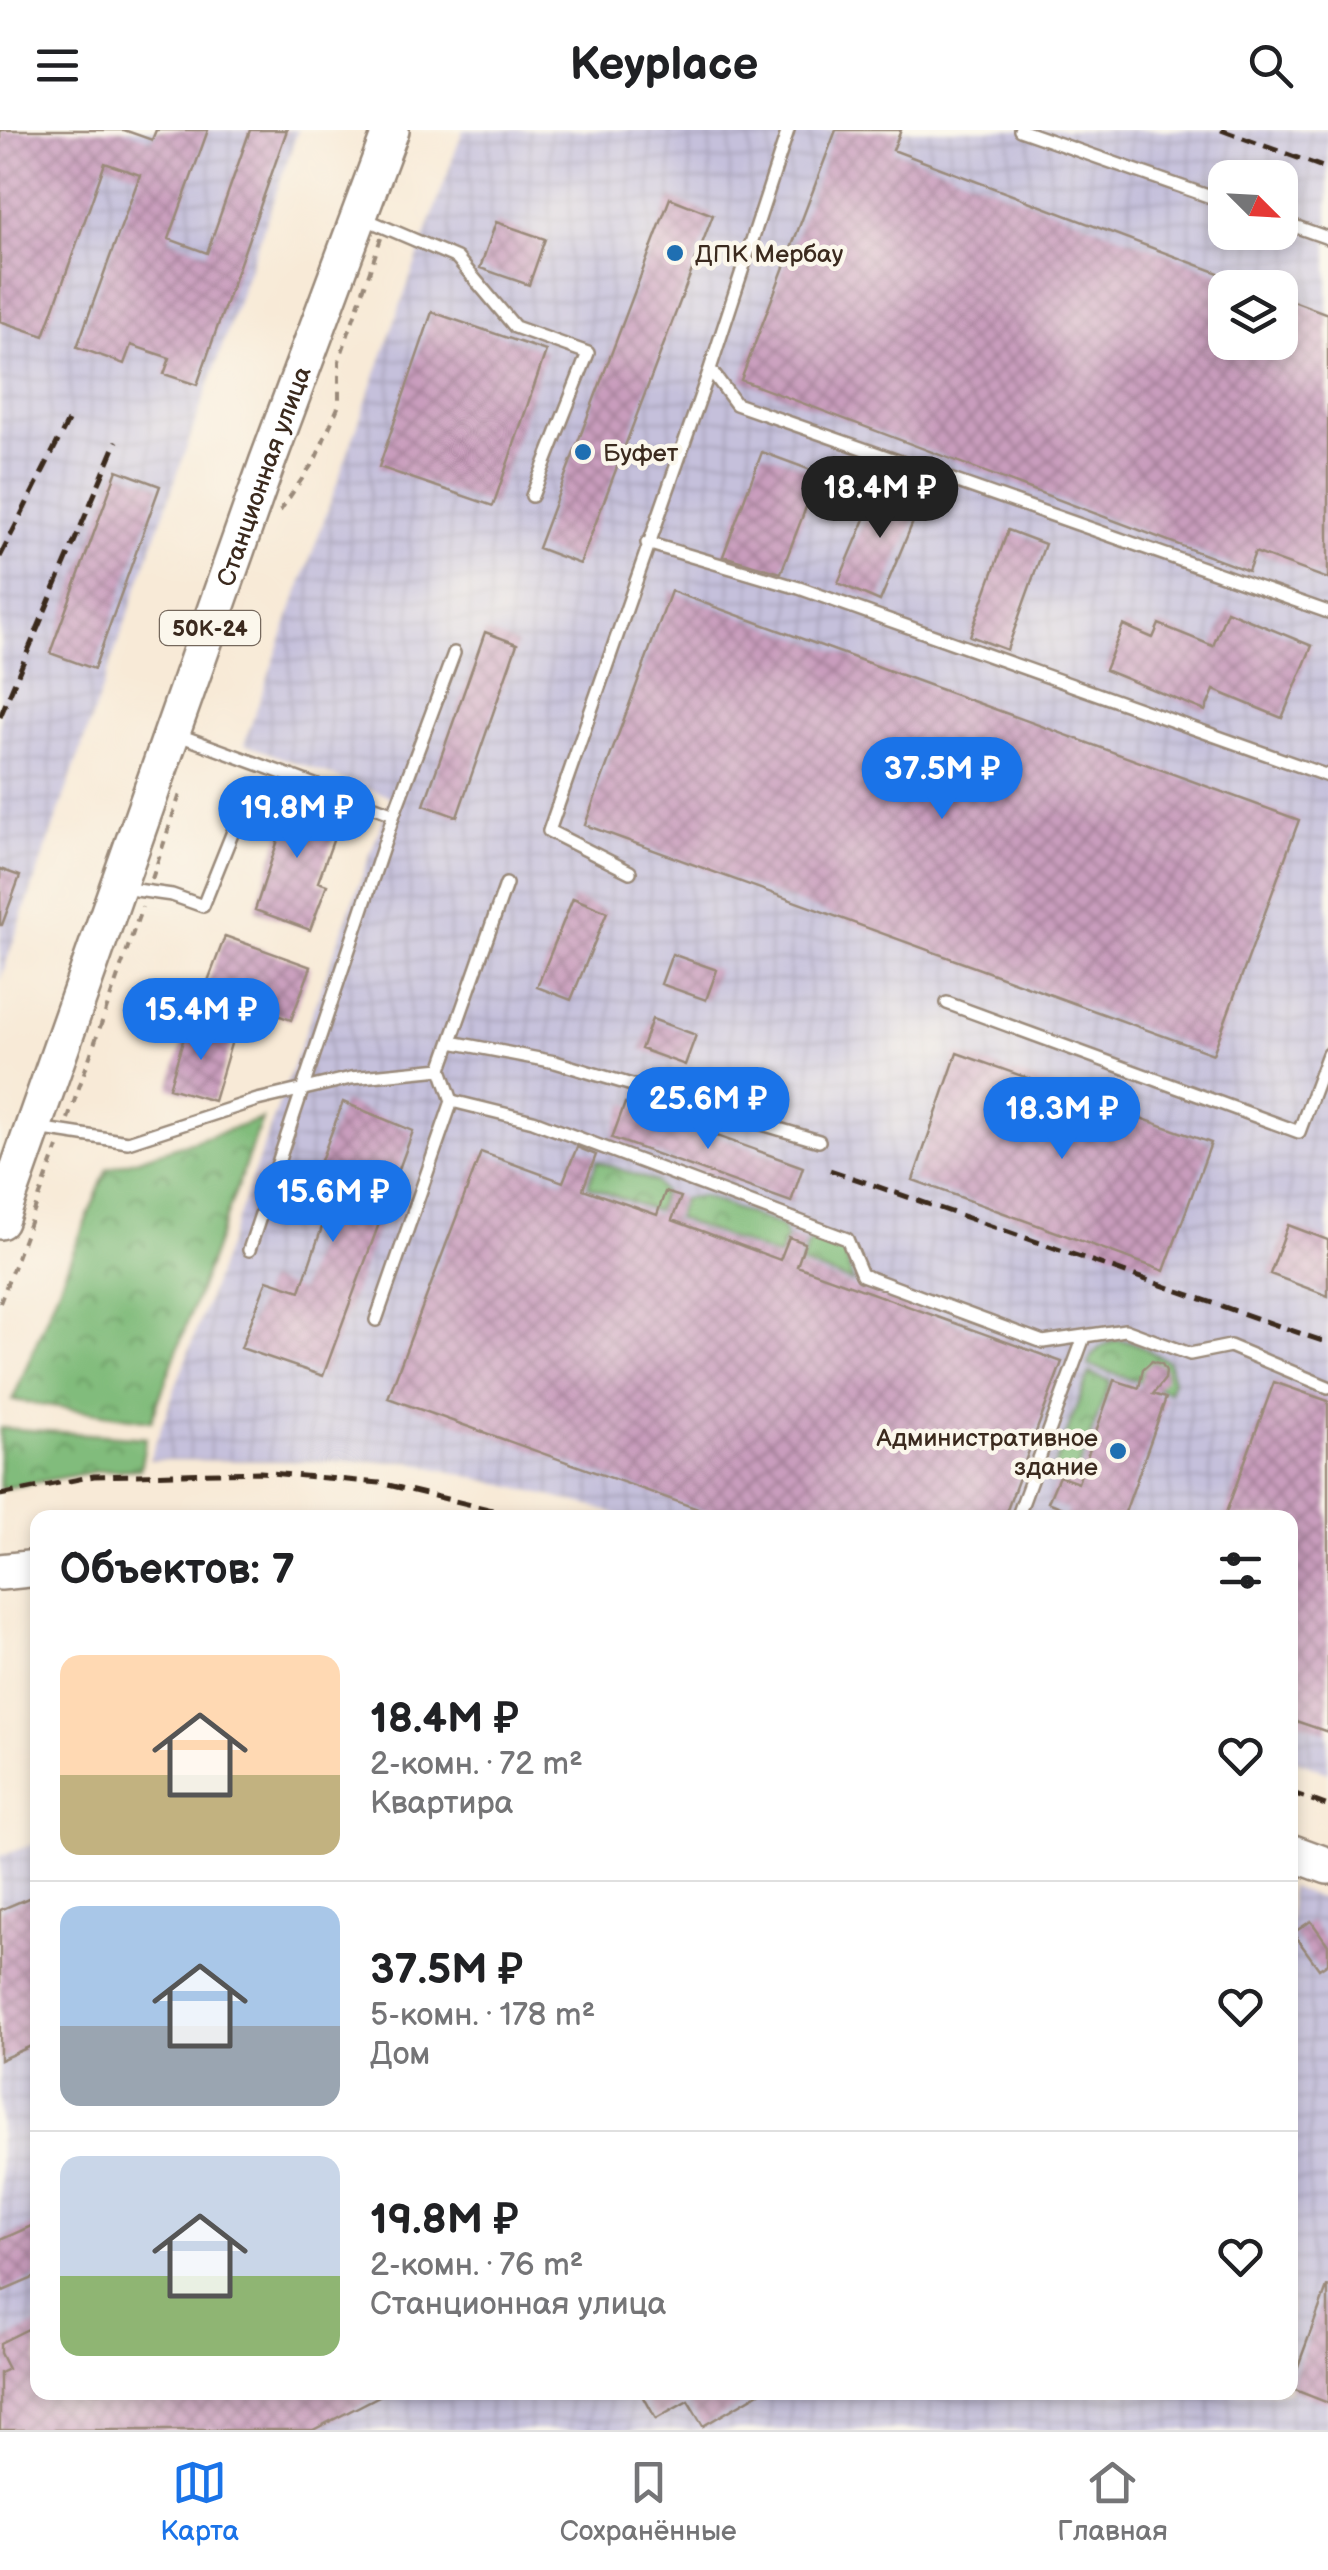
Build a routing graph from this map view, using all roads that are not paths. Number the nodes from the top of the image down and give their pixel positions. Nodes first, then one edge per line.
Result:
1 (392, 130) edge
2 (788, 130) edge
3 (1020, 130) edge
4 (1208, 196) edge
5 (372, 222) junction
6 (1298, 227) edge
7 (1328, 238) edge
8 (710, 369) junction
9 (532, 496) dead end
10 (647, 543) junction
11 (1328, 612) edge
12 (454, 654) dead end
13 (172, 733) junction
14 (1328, 776) edge
15 (246, 799) dead end
16 (394, 814) junction
17 (630, 872) dead end
18 (506, 884) dead end
19 (132, 889) junction
20 (947, 1003) dead end
21 (451, 1042) junction
22 (1328, 1054) edge
23 (441, 1069) junction
24 (300, 1092) junction
25 (452, 1101) junction
26 (48, 1130) junction
27 (818, 1141) dead end
28 (0, 1221) edge
29 (248, 1250) dead end
30 (376, 1320) dead end
31 (1084, 1337) junction
32 (1328, 1387) edge
33 (1020, 1510) edge
34 (30, 1569) edge
35 (0, 1572) edge
36 (1298, 1855) edge
37 (1328, 1866) edge

1 - 5 main road, Станционная улица / 50К-24
2 - 8 lane
3 - 4 lane
5 - 9 lane
5 - 13 main road, Станционная улица / 50К-24
6 - 7 lane
8 - 10 lane
8 - 11 lane
10 - 14 lane
10 - 17 lane
12 - 16 lane
13 - 16 lane
13 - 19 main road, Станционная улица / 50К-24
15 - 19 lane
16 - 24 lane
18 - 21 lane
19 - 26 main road, Станционная улица / 50К-24
20 - 22 lane
21 - 23 lane
21 - 27 lane
23 - 24 lane
23 - 25 lane
24 - 26 lane
24 - 29 lane
25 - 30 lane
25 - 31 lane
26 - 28 main road, Станционная улица / 50К-24
31 - 32 lane
31 - 33 lane
34 - 35 main road
36 - 37 main road

